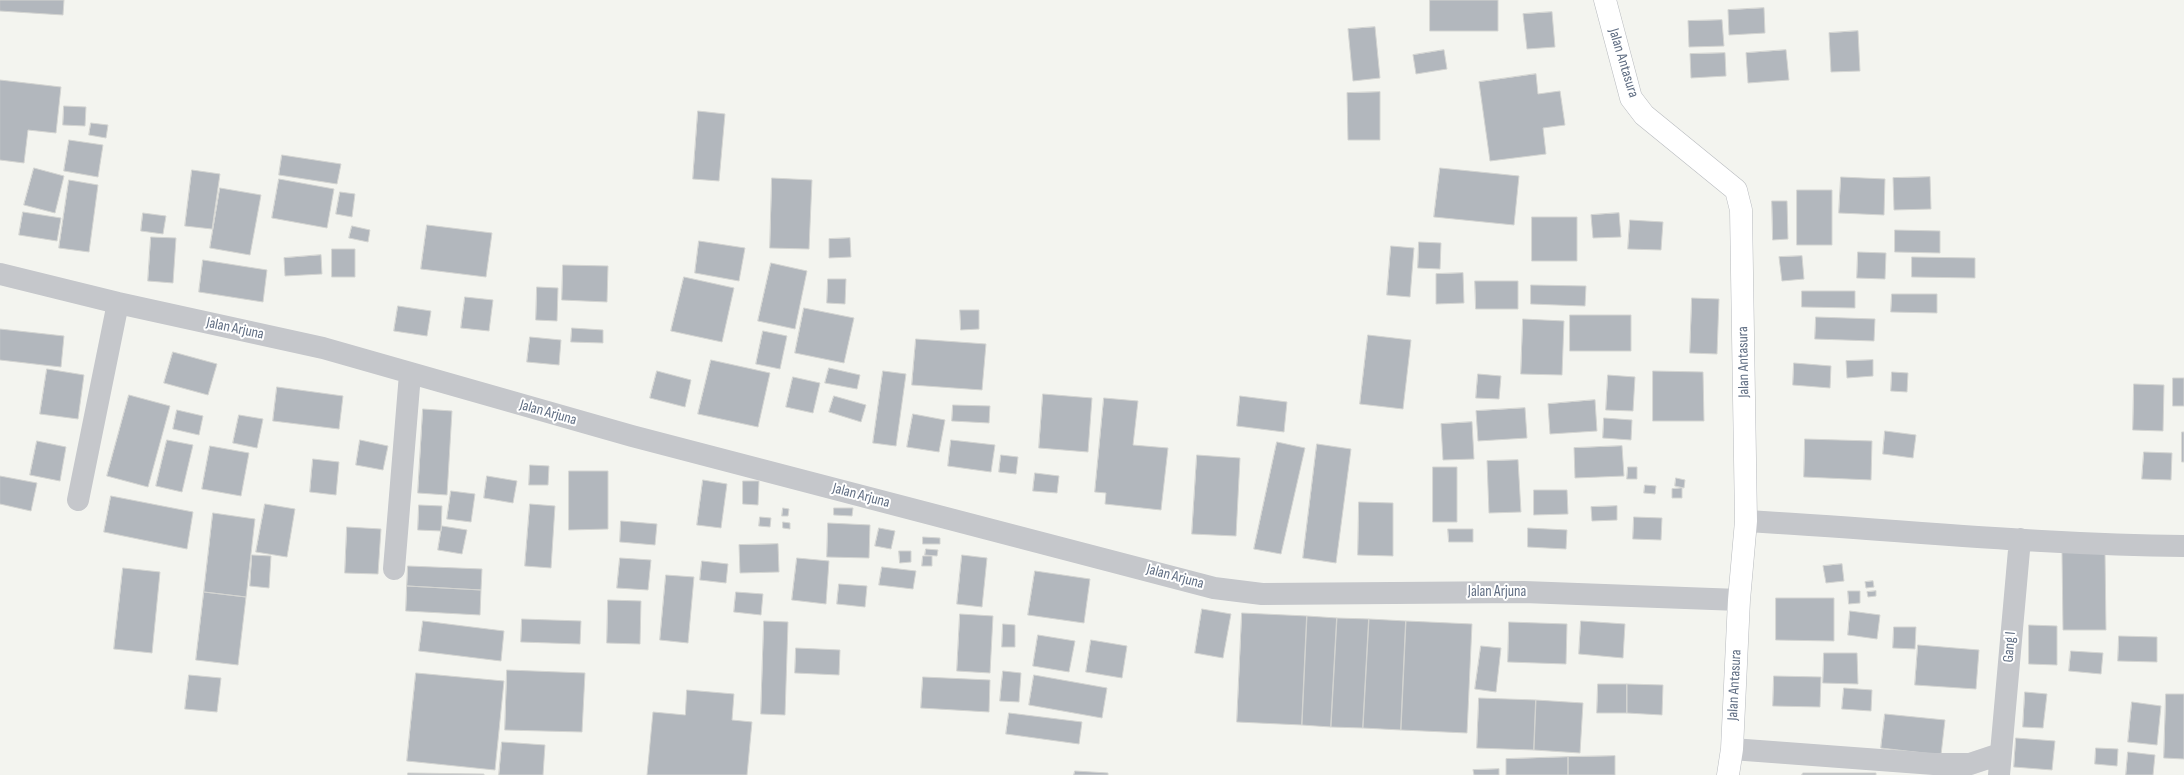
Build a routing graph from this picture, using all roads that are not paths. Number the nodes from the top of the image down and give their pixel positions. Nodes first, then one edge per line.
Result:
1 (1605, 0) edge
2 (0, 274) edge
3 (118, 303) junction
4 (410, 374) junction
5 (78, 500) dead end
6 (1746, 521) junction
7 (2020, 539) junction
8 (2184, 546) edge
9 (394, 569) dead end
10 (1739, 600) junction
11 (1732, 749) junction
12 (1999, 764) edge
13 (1728, 775) edge

1 - 6 main road, Jalan Antasura
2 - 3 street, Jalan Arjuna
3 - 4 street, Jalan Arjuna
3 - 5 street
4 - 9 street
4 - 10 street, Jalan Arjuna
6 - 7 street
6 - 10 main road, Jalan Antasura
7 - 8 street
7 - 12 street, Gang I
10 - 11 main road, Jalan Antasura
11 - 12 street
11 - 13 main road, Jalan Antasura

